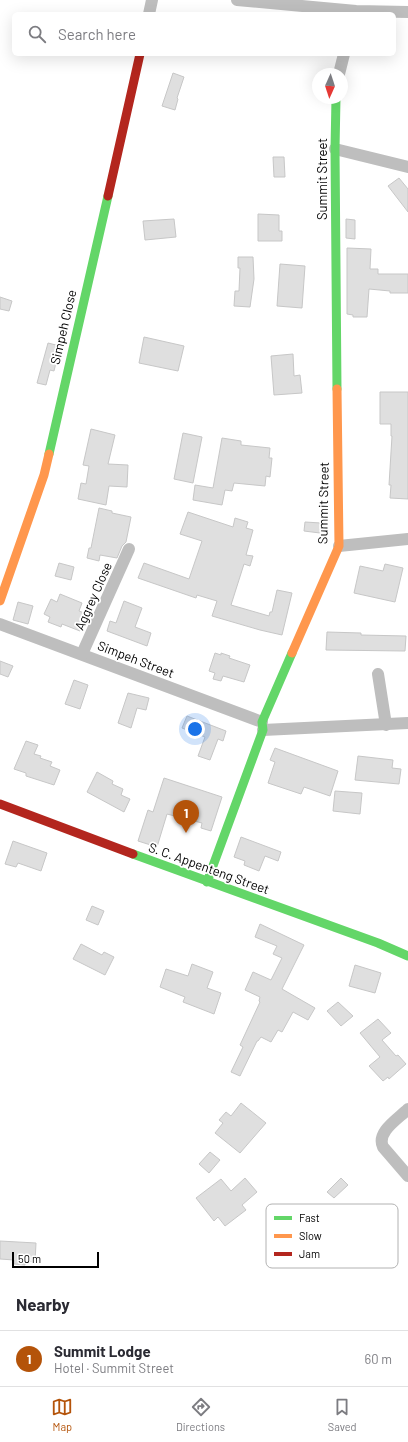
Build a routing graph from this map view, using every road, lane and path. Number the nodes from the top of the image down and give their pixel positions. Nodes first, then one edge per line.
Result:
1 (152, 0) edge
2 (237, 0) edge
3 (149, 12) edge
4 (355, 12) edge
5 (408, 12) edge
6 (140, 56) edge
7 (344, 56) edge
8 (340, 68) edge
9 (336, 104) edge
10 (335, 149) junction
11 (408, 167) edge
12 (408, 539) edge
13 (339, 546) junction
14 (129, 549) dead end
15 (0, 601) edge
16 (0, 624) edge
17 (82, 654) junction
18 (378, 674) dead end
19 (408, 723) edge
20 (386, 725) junction
21 (262, 726) junction
22 (0, 804) edge
23 (207, 882) junction
24 (408, 956) edge
25 (408, 1109) edge
26 (408, 1176) edge

1 - 3 street
2 - 4 street
4 - 5 street
6 - 15 street, Simpeh Close
7 - 8 street
9 - 10 street, Summit Street
10 - 11 street
10 - 13 street, Summit Street
12 - 13 street
13 - 21 street, Summit Street
14 - 17 street, Aggrey Close
16 - 17 street, Simpeh Street
17 - 21 street, Simpeh Street
18 - 20 street
19 - 20 street
20 - 21 street
21 - 23 street, Summit Street
22 - 23 street, S. C. Appenteng Street
23 - 24 street, S. C. Appenteng Street
25 - 26 street

